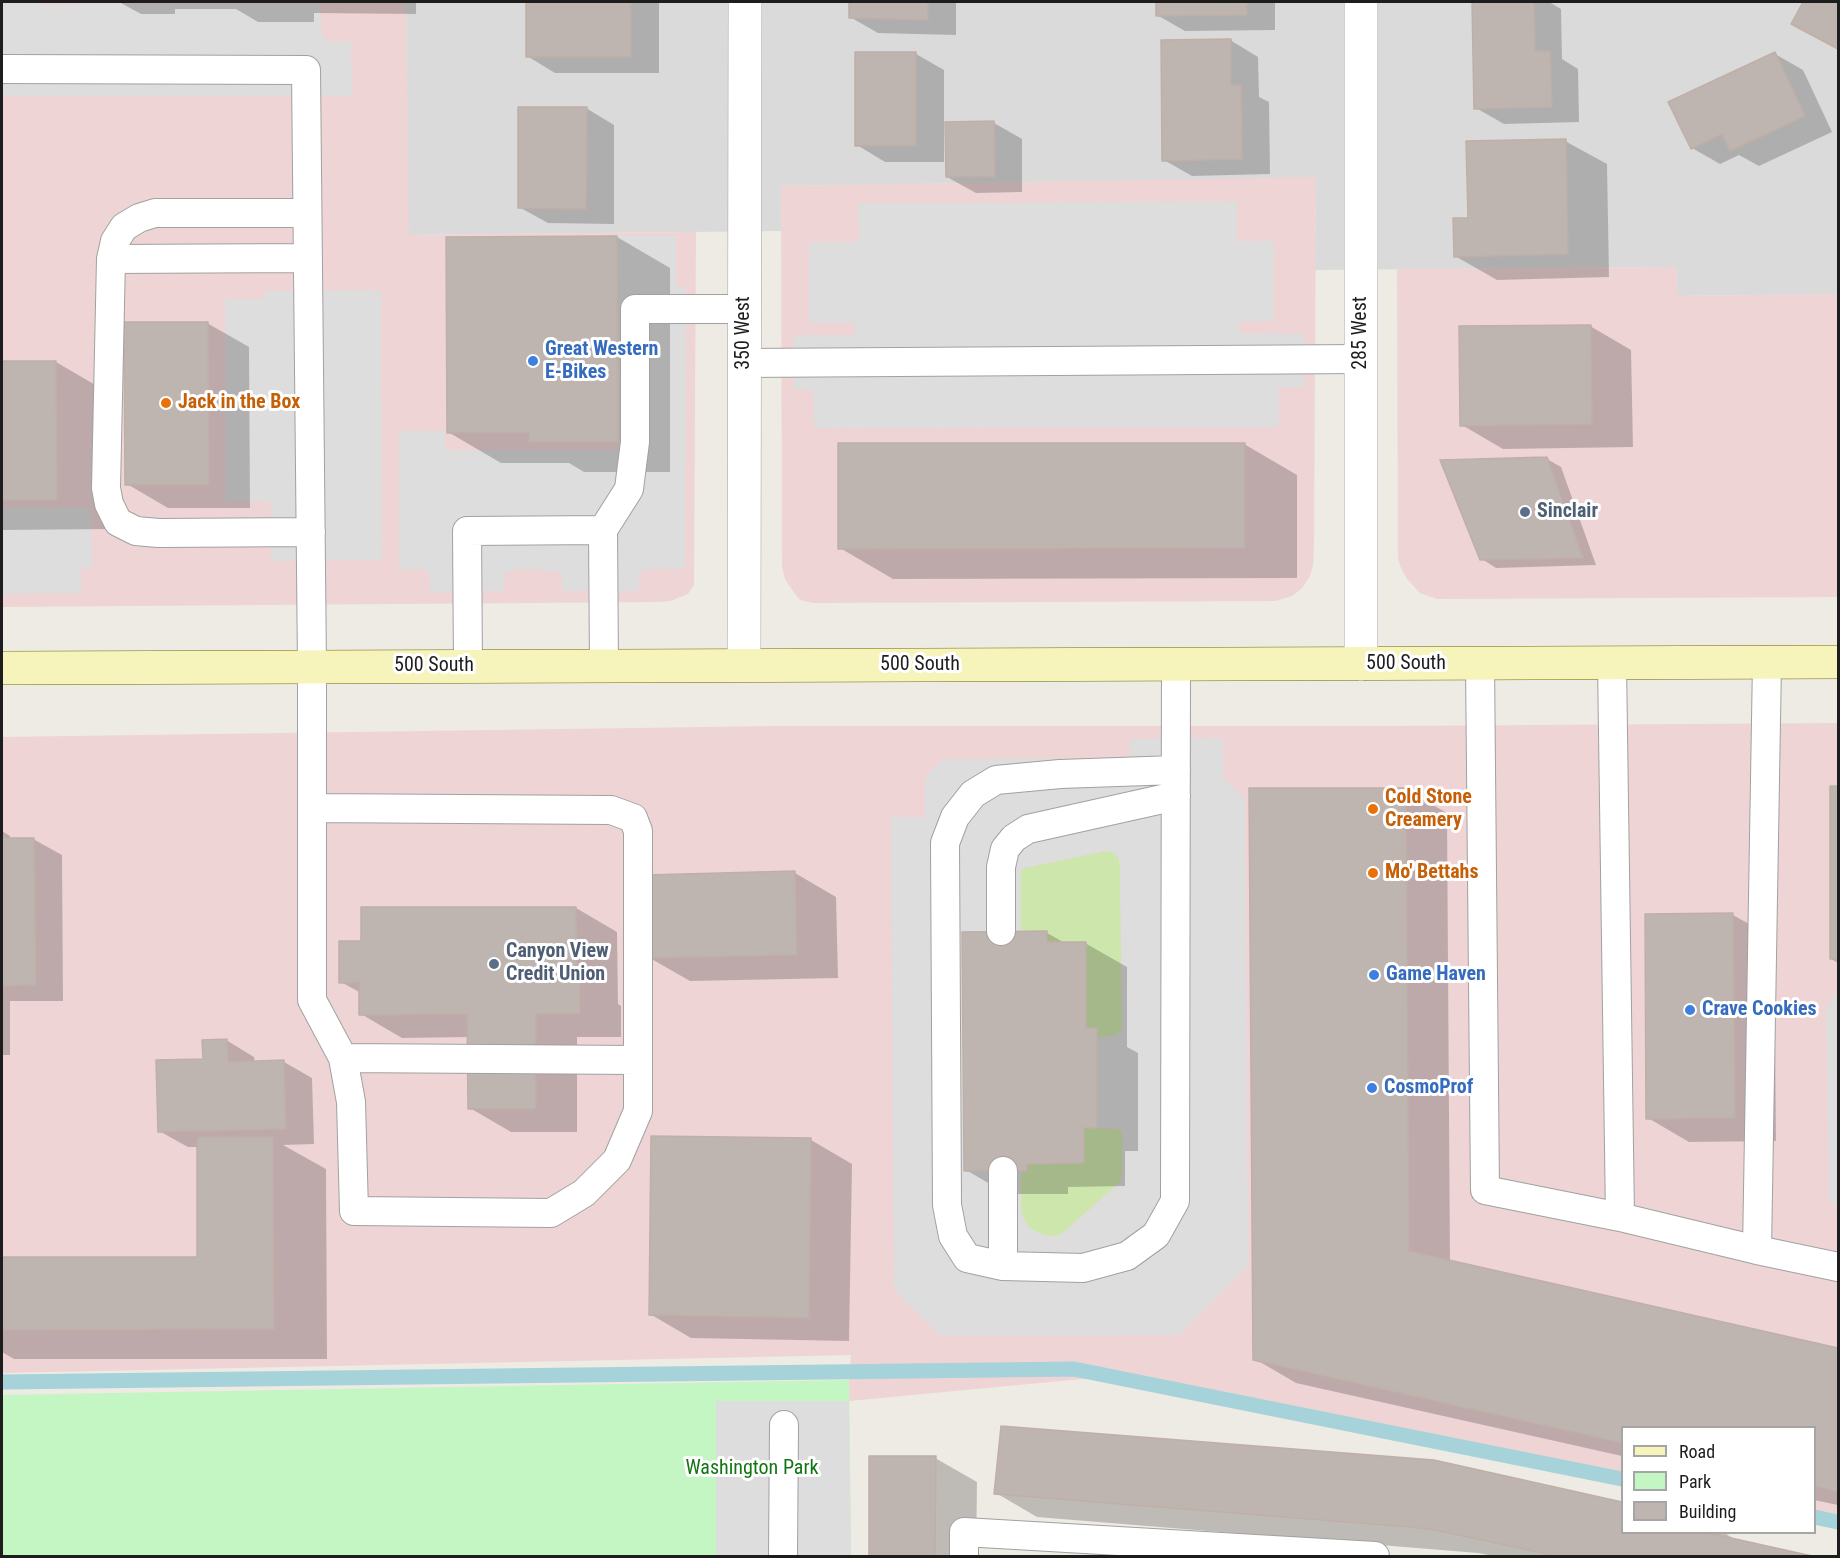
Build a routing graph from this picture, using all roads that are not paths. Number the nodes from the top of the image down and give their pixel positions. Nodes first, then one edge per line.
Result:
1 (745, 2) edge
2 (1361, 2) edge
3 (2, 69) edge
4 (308, 213) junction
5 (308, 258) junction
6 (111, 259) junction
7 (745, 309) junction
8 (1361, 358) junction
9 (744, 363) junction
10 (603, 530) junction
11 (311, 532) junction
12 (1767, 662) junction
13 (1839, 662) edge
14 (1480, 663) junction
15 (1612, 663) junction
16 (1361, 664) junction
17 (744, 665) junction
18 (1176, 665) junction
19 (468, 666) junction
20 (604, 666) junction
21 (312, 667) junction
22 (2, 668) edge
23 (1176, 783) junction
24 (312, 808) junction
25 (1001, 932) dead end
26 (343, 1058) junction
27 (638, 1060) junction
28 (1002, 1171) dead end
29 (1620, 1218) junction
30 (1757, 1250) junction
31 (1003, 1266) junction
32 (1839, 1267) edge
33 (784, 1425) dead end
34 (783, 1557) edge
35 (964, 1557) edge
36 (1375, 1557) edge

1 - 7 street, 350 West
2 - 8 street, 285 West
3 - 4 lane
4 - 5 lane
4 - 6 lane
5 - 6 lane
5 - 11 lane
6 - 11 lane
7 - 9 street, 350 West
7 - 10 lane
8 - 9 lane
8 - 16 street, 285 West
9 - 17 street, 350 West
10 - 19 lane
10 - 20 lane
11 - 21 lane
12 - 13 main road, 500 South
12 - 15 main road, 500 South
12 - 30 lane
14 - 15 main road, 500 South
14 - 16 main road, 500 South
14 - 29 lane
15 - 29 lane
16 - 18 main road, 500 South
17 - 18 main road, 500 South
17 - 20 main road, 500 South
18 - 23 lane
19 - 20 main road, 500 South
19 - 21 main road, 500 South
21 - 22 main road, 500 South
21 - 24 lane
23 - 25 lane
23 - 31 lane
23 - 31 lane
24 - 26 lane
24 - 27 lane
26 - 27 lane
26 - 27 lane
28 - 31 lane
29 - 30 lane
30 - 32 lane
33 - 34 lane
35 - 36 lane

